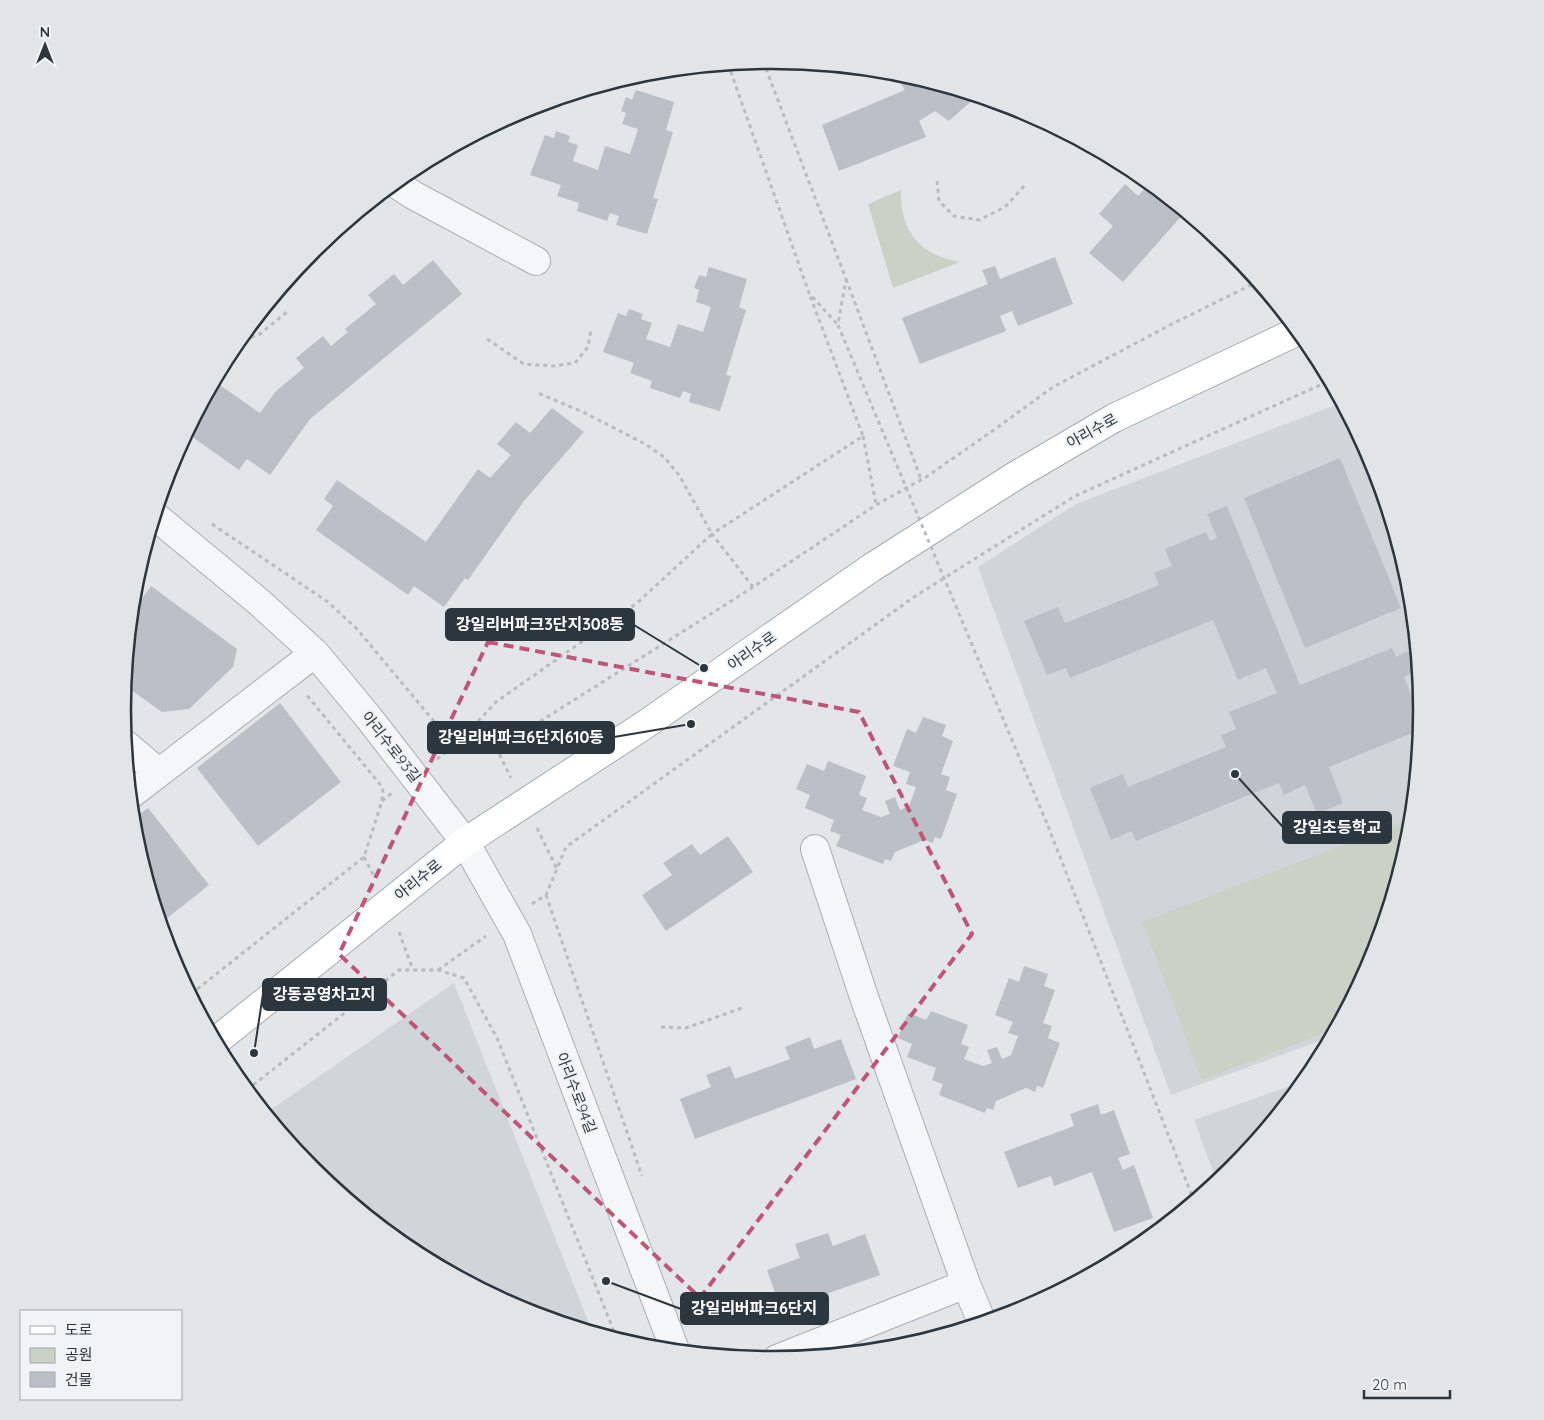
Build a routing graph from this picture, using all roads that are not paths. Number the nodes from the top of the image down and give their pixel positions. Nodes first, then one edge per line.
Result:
1 (401, 187) edge
2 (536, 261) dead end
3 (1291, 334) edge
4 (160, 520) edge
5 (315, 653) junction
6 (132, 750) edge
7 (158, 772) junction
8 (136, 790) edge
9 (466, 842) junction
10 (815, 849) dead end
11 (221, 1037) edge
12 (966, 1284) junction
13 (980, 1316) edge
14 (672, 1343) edge
15 (801, 1350) edge

1 - 2 street
3 - 9 main road, 아리수로
4 - 5 street, 아리수로93길
5 - 7 street
5 - 9 street, 아리수로93길
6 - 7 street
7 - 8 street
9 - 11 main road, 아리수로
9 - 14 street, 아리수로94길
10 - 12 street
12 - 13 street
12 - 15 street

